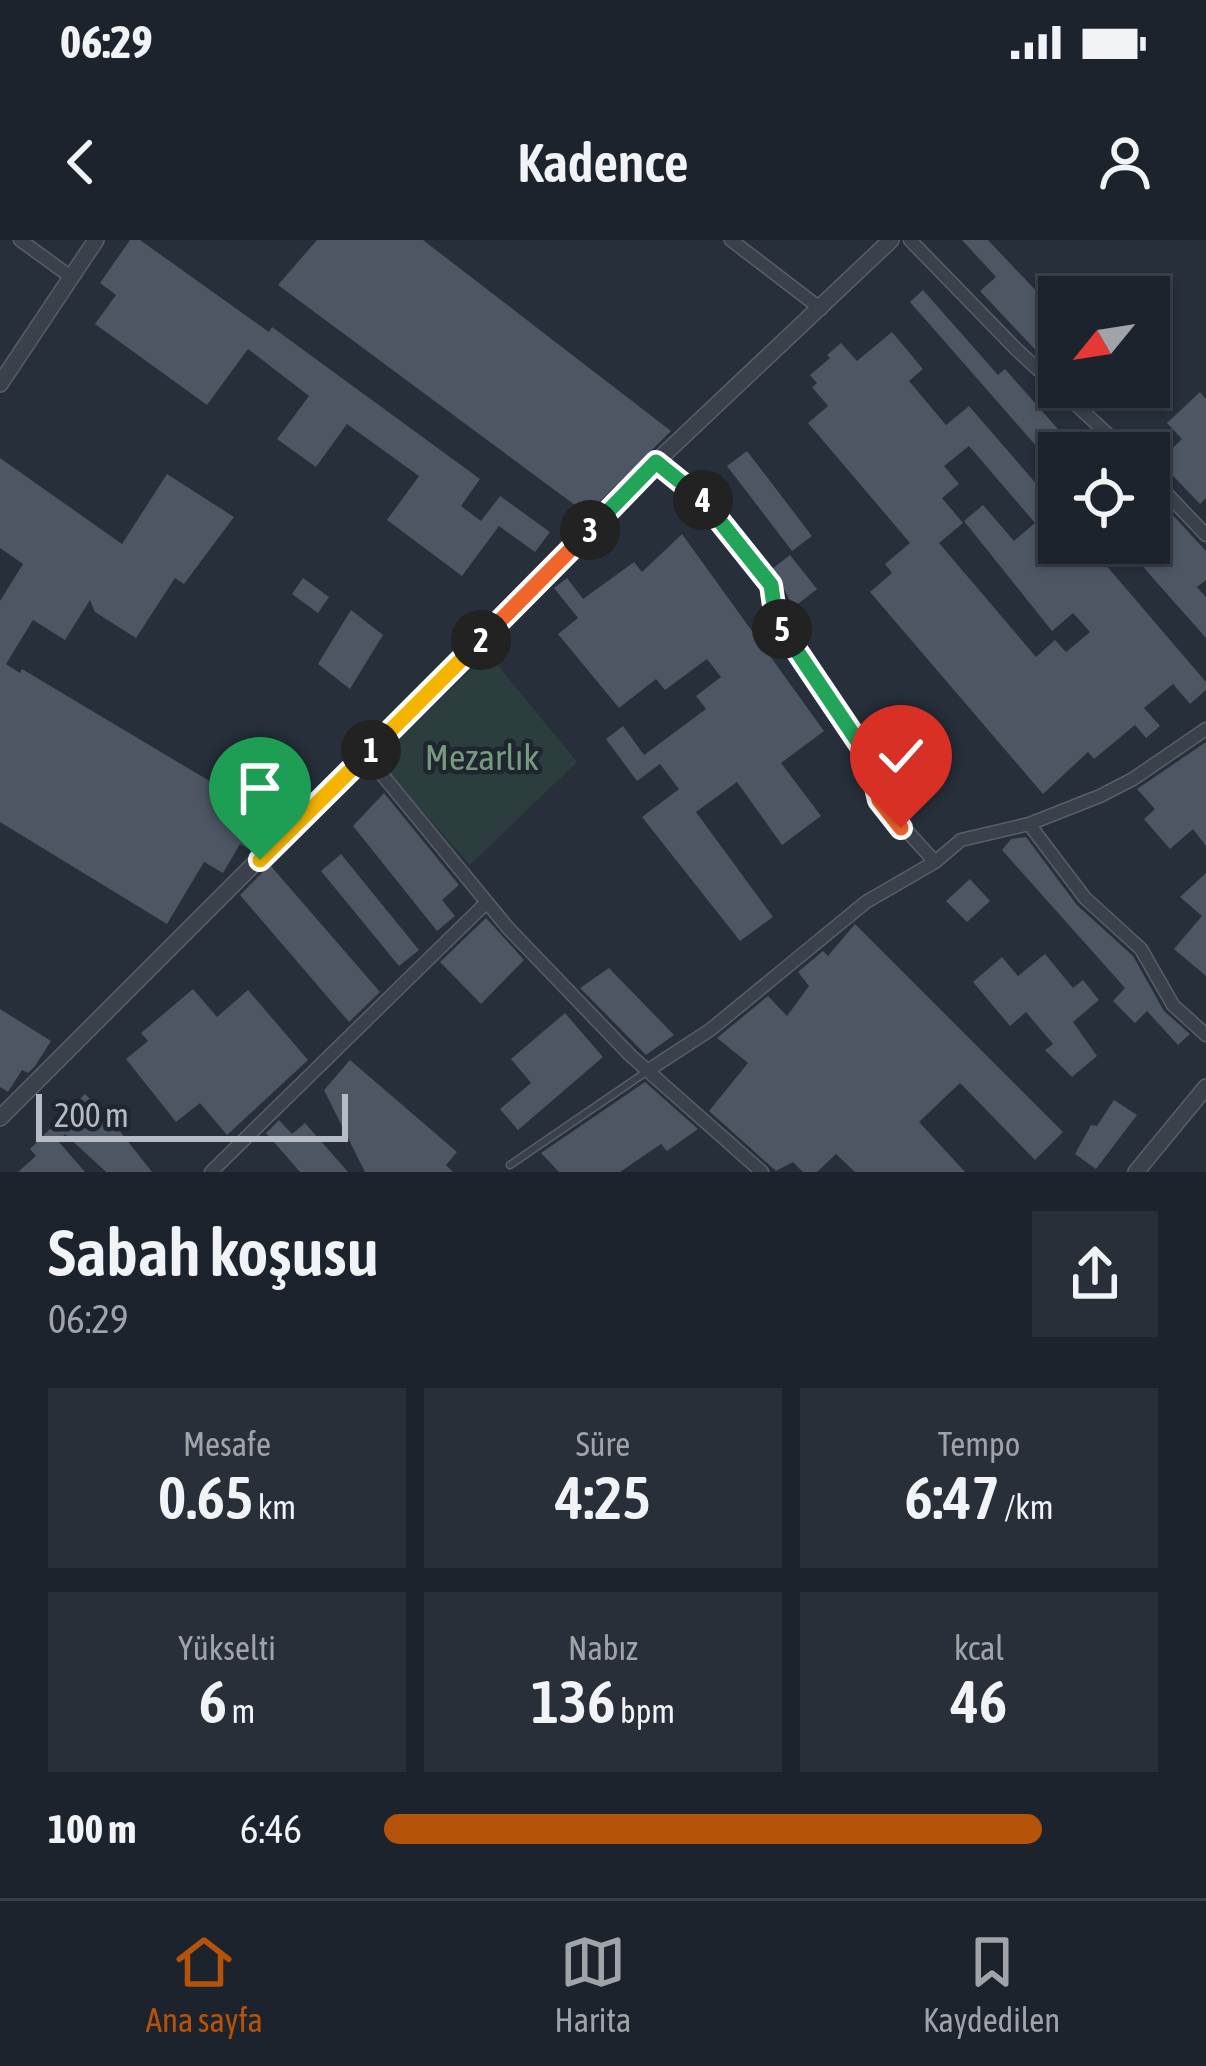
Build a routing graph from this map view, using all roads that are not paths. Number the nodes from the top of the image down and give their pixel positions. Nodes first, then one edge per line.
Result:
1 (20, 240) edge
2 (731, 240) edge
3 (891, 240) edge
4 (910, 240) edge
5 (88, 243) edge
6 (71, 277) junction
7 (821, 309) junction
8 (0, 384) edge
9 (1105, 432) edge
10 (656, 462) junction
11 (1170, 497) edge
12 (1206, 535) edge
13 (1206, 729) edge
14 (366, 754) junction
15 (1030, 824) junction
16 (935, 862) junction
17 (487, 902) junction
18 (1206, 1035) edge
19 (647, 1071) junction
20 (1206, 1087) edge
21 (0, 1118) edge
22 (510, 1165) dead end
23 (211, 1172) edge
24 (762, 1172) edge
25 (1136, 1172) edge

1 - 6 street
2 - 7 street
3 - 7 street
4 - 9 street
5 - 6 street
6 - 8 street
7 - 10 street
10 - 14 street
10 - 16 street
11 - 12 street
13 - 15 street
14 - 17 street
14 - 21 street
15 - 16 street
15 - 18 street
16 - 19 street
17 - 19 street
17 - 23 street
19 - 22 lane
19 - 24 street
20 - 25 street

